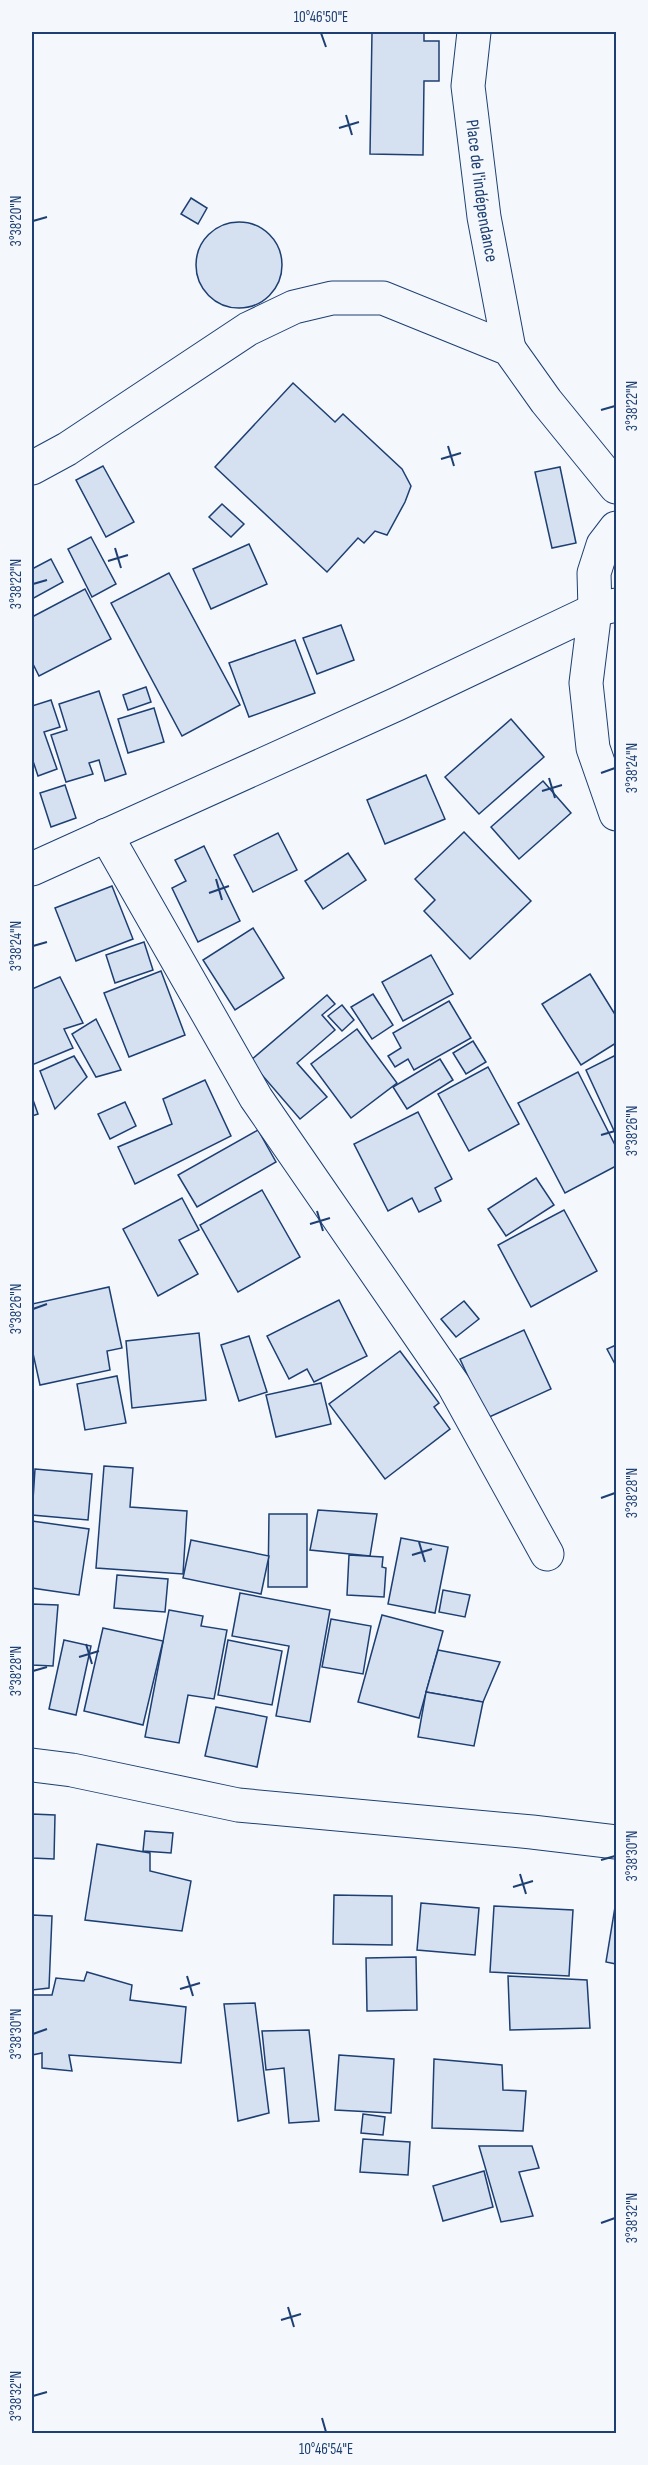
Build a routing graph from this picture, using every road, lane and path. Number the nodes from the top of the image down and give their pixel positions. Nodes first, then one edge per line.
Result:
1 (474, 32) edge
2 (509, 349) junction
3 (32, 468) edge
4 (616, 487) edge
5 (616, 528) edge
6 (606, 608) edge
7 (616, 814) edge
8 (106, 836) junction
9 (32, 869) edge
10 (547, 1554) dead end
11 (32, 1765) edge
12 (616, 1842) edge

1 - 2 street, Place de l'indépendance
2 - 3 street
2 - 4 street
5 - 6 street
6 - 7 street
6 - 8 street
8 - 9 street
8 - 10 street
11 - 12 street

